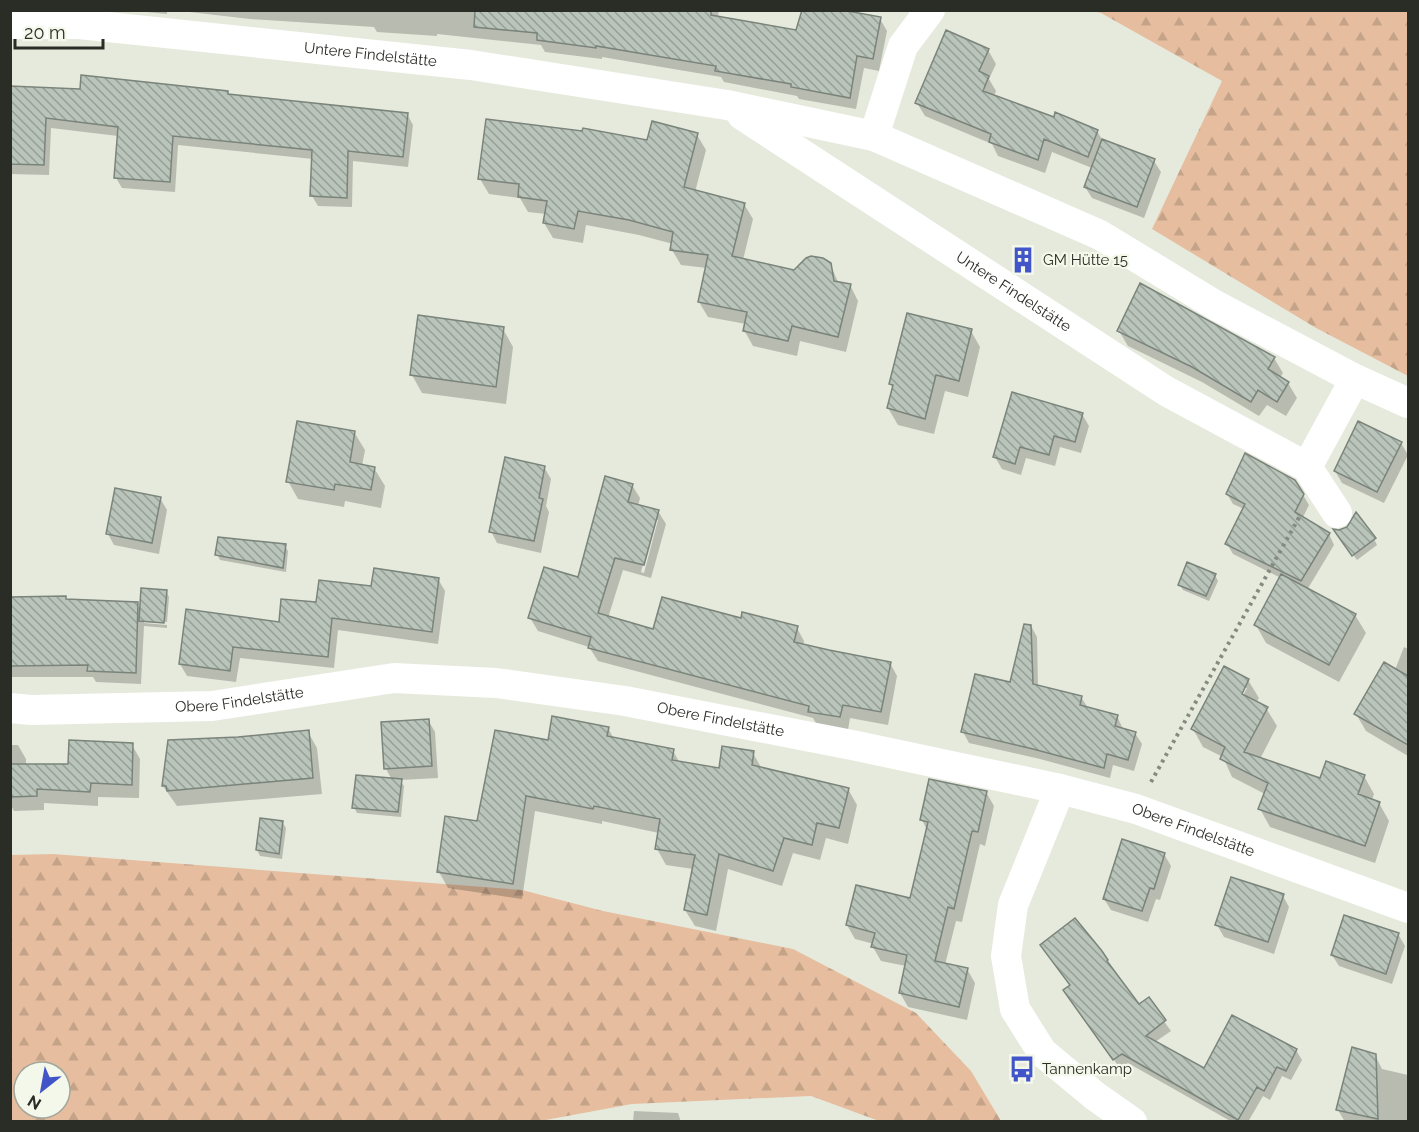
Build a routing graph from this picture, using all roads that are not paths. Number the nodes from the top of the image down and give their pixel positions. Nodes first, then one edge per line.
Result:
1 (930, 10) edge
2 (10, 24) edge
3 (727, 105) junction
4 (874, 136) junction
5 (1355, 379) junction
6 (1408, 403) edge
7 (1312, 475) junction
8 (1337, 513) dead end
9 (10, 708) edge
10 (1060, 789) junction
11 (1408, 908) edge
12 (1132, 1122) edge

1 - 4 street
2 - 3 street, Untere Findelstätte
3 - 4 street, Untere Findelstätte
3 - 7 street, Untere Findelstätte
4 - 5 street, Untere Findelstätte
5 - 6 street, Untere Findelstätte
5 - 7 street
7 - 8 street
9 - 10 street, Obere Findelstätte
10 - 11 street, Obere Findelstätte
10 - 12 street

